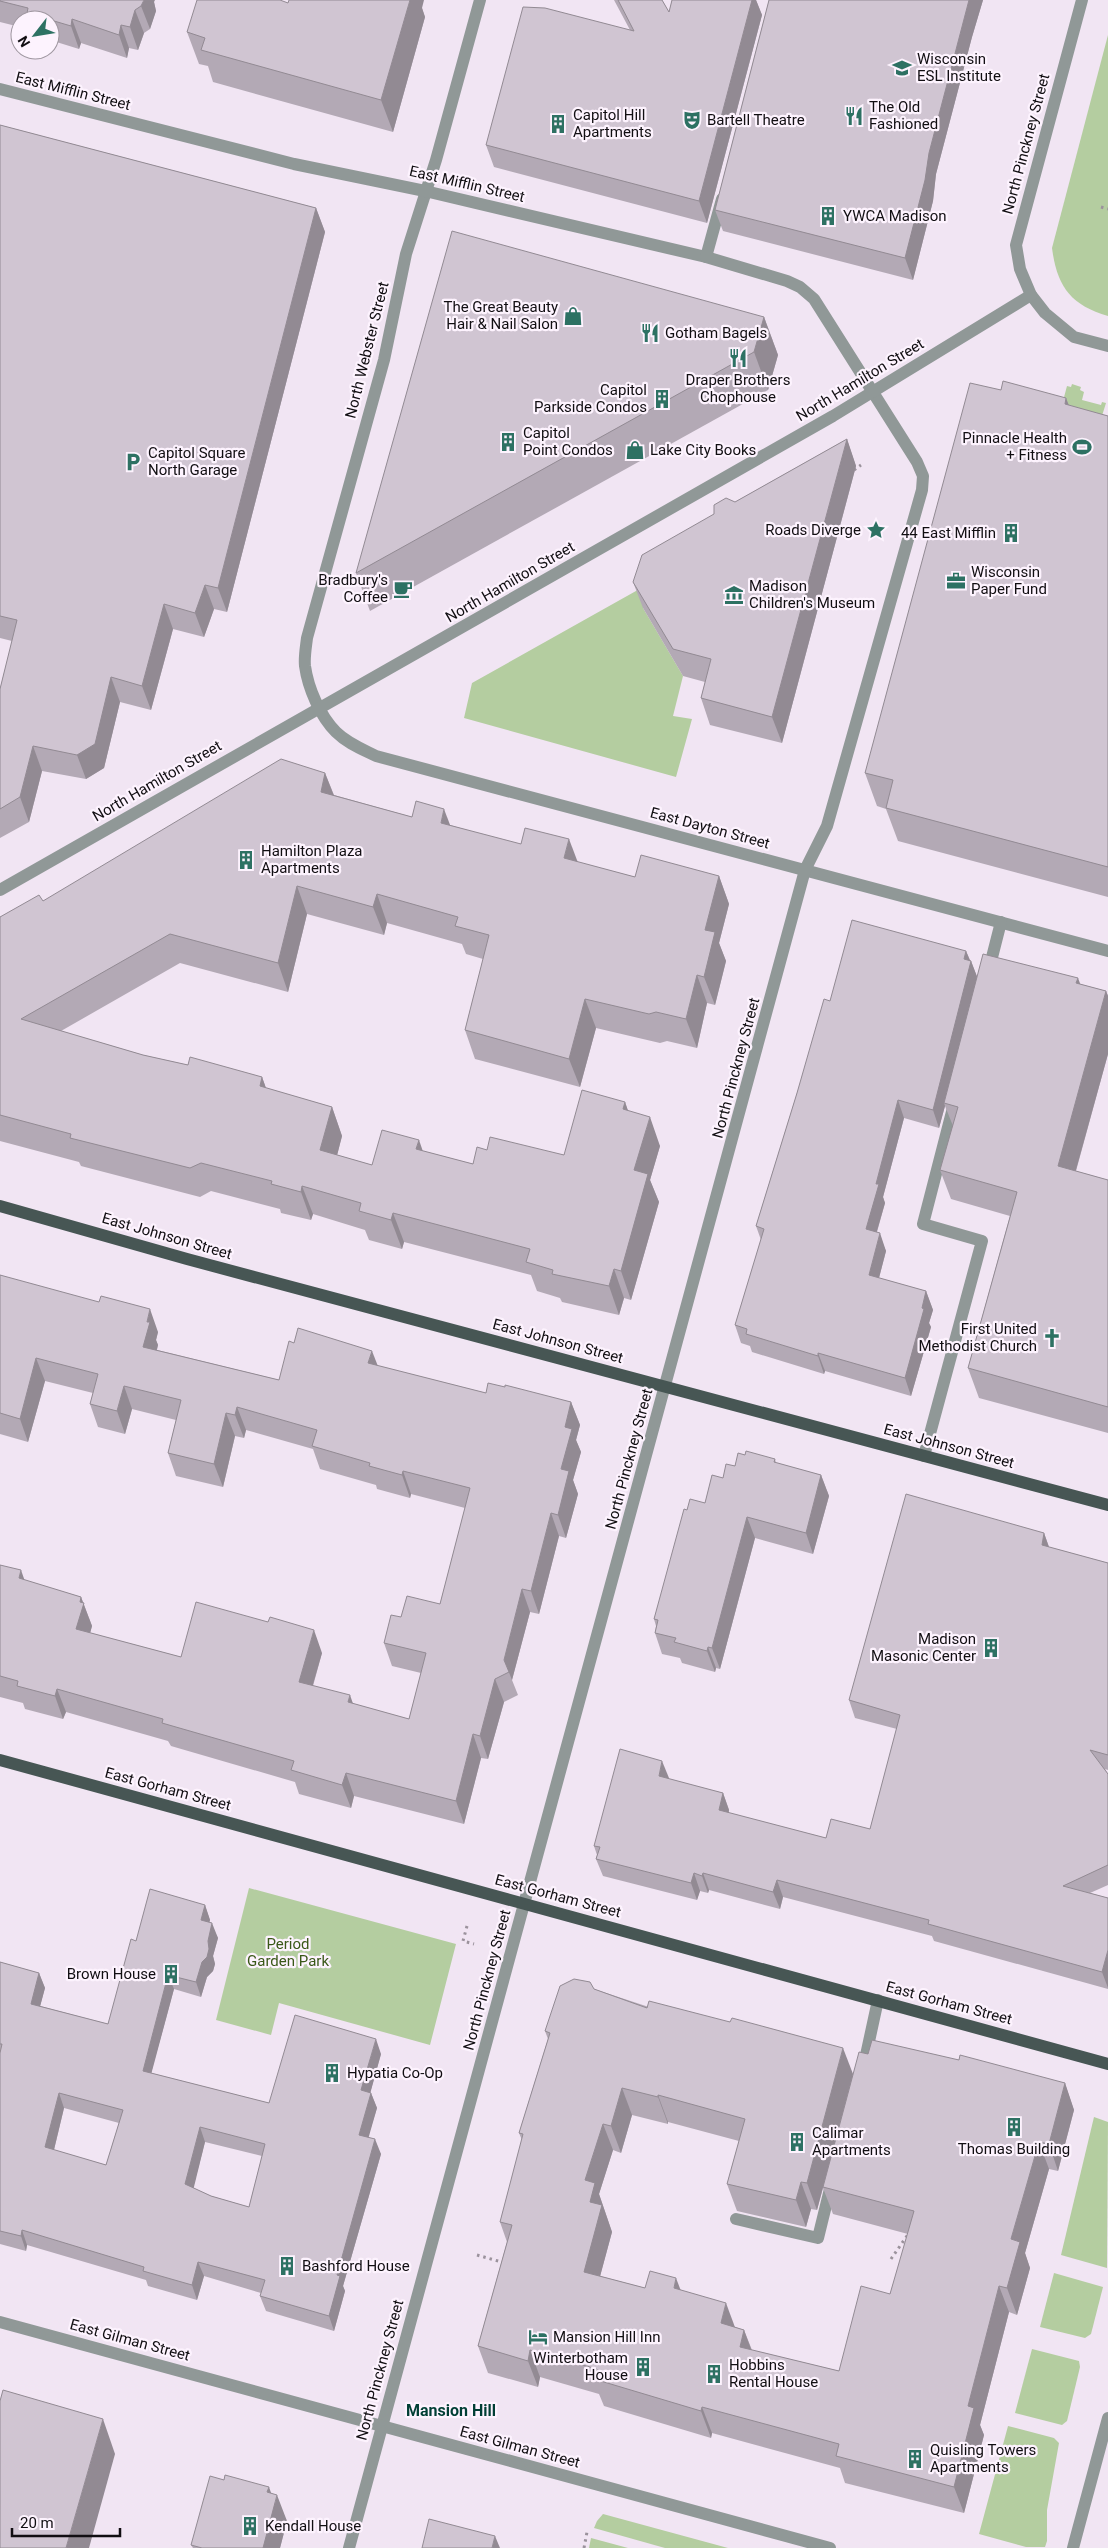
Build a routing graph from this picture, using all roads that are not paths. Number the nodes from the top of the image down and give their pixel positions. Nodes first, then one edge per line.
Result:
1 (480, 0) edge
2 (1082, 0) edge
3 (0, 89) edge
4 (425, 191) junction
5 (724, 191) edge
6 (706, 257) junction
7 (1031, 295) junction
8 (1108, 346) edge
9 (873, 392) junction
10 (320, 709) junction
11 (806, 870) junction
12 (0, 890) edge
13 (1001, 922) junction
14 (1108, 951) edge
15 (985, 984) edge
16 (958, 1090) edge
17 (0, 1206) edge
18 (666, 1387) junction
19 (924, 1456) junction
20 (1108, 1506) edge
21 (0, 1760) edge
22 (524, 1904) junction
23 (878, 2000) junction
24 (1108, 2064) edge
25 (858, 2085) edge
26 (834, 2174) edge
27 (736, 2219) edge
28 (0, 2322) edge
29 (1108, 2418) edge
30 (383, 2426) junction
31 (349, 2548) edge
32 (830, 2548) edge
33 (1073, 2548) edge

1 - 4 street, North Webster Street
2 - 7 street, North Pinckney Street
3 - 4 street, East Mifflin Street
4 - 6 street, East Mifflin Street
4 - 10 street, North Webster Street
5 - 6 street
6 - 9 street, East Mifflin Street
7 - 8 street
7 - 9 street, North Hamilton Street
9 - 10 street, North Hamilton Street
9 - 11 street, North Pinckney Street
10 - 11 street, East Dayton Street
10 - 12 street, North Hamilton Street
11 - 13 street, East Dayton Street
11 - 18 street, North Pinckney Street
13 - 14 street, East Dayton Street
13 - 15 street
16 - 19 street
17 - 18 main road, East Johnson Street
18 - 19 main road, East Johnson Street
18 - 22 street, North Pinckney Street
19 - 20 main road, East Johnson Street
21 - 22 main road, East Gorham Street
22 - 23 main road, East Gorham Street
22 - 30 street, North Pinckney Street
23 - 24 main road, East Gorham Street
23 - 25 street
26 - 27 street
28 - 30 street, East Gilman Street
29 - 33 street
30 - 31 street, North Pinckney Street
30 - 32 street, East Gilman Street

